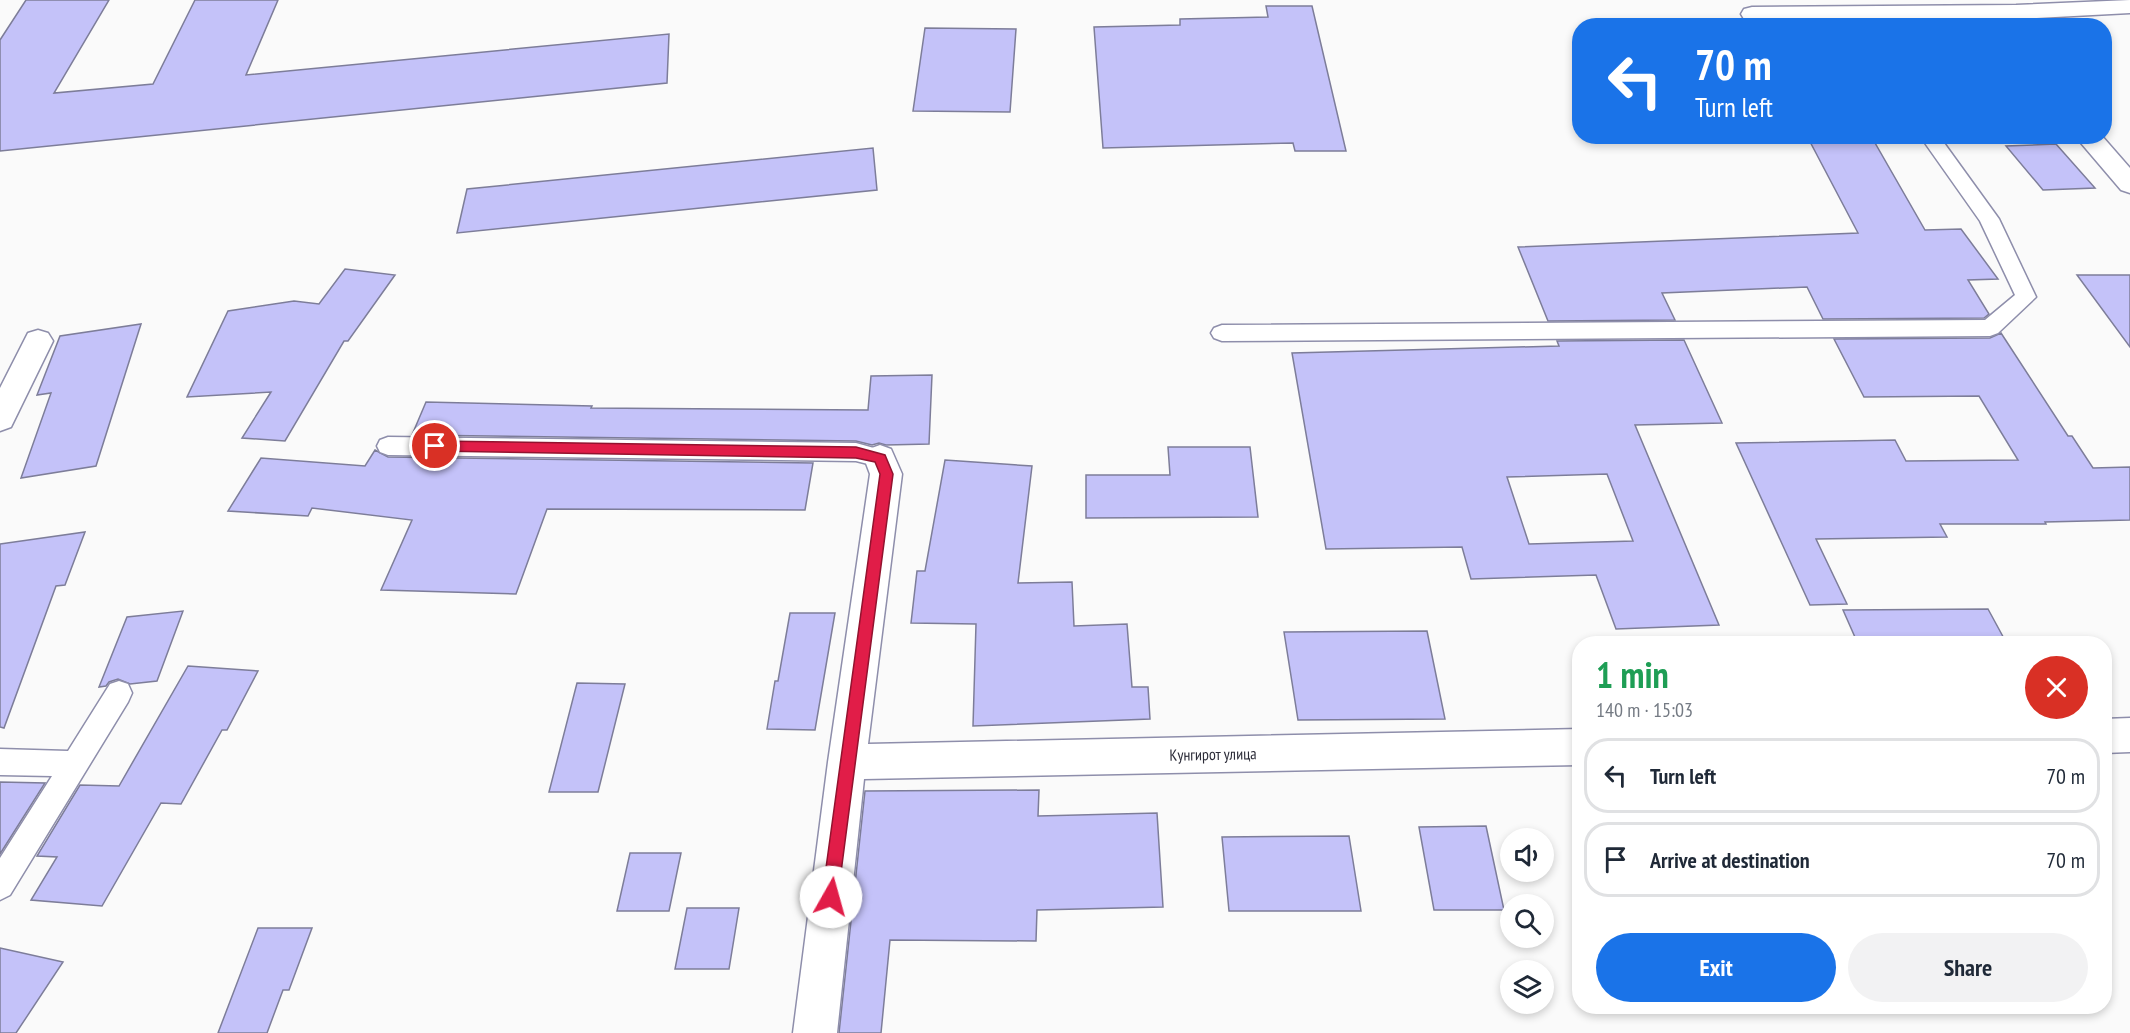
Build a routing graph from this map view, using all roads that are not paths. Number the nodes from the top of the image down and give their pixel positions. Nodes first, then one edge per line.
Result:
1 (2130, 6) edge
2 (1752, 14) dead end
3 (1813, 18) edge
4 (1886, 18) edge
5 (1935, 144) edge
6 (2094, 144) edge
7 (2130, 184) edge
8 (1222, 333) dead end
9 (38, 341) dead end
10 (0, 419) edge
11 (388, 446) dead end
12 (880, 458) joint
13 (119, 693) dead end
14 (2130, 735) edge
15 (2112, 736) edge
16 (1572, 747) edge
17 (0, 762) edge
18 (847, 762) junction
19 (75, 764) junction
20 (0, 885) edge
21 (814, 1033) edge

1 - 4 street
2 - 3 street
5 - 8 lane
6 - 7 street
9 - 10 street
11 - 12 lane
12 - 18 street
13 - 19 lane
14 - 15 street
16 - 18 street, Кунгирот улица
17 - 19 lane
18 - 21 street
19 - 20 lane

